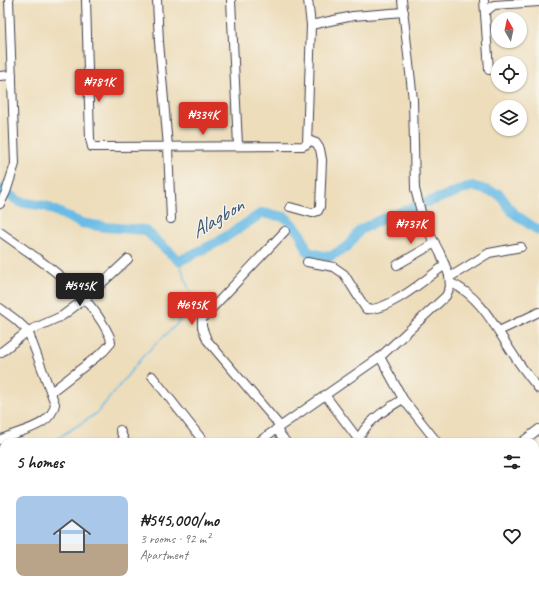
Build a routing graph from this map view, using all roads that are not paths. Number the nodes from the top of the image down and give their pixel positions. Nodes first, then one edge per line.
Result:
1 (9, 0) edge
2 (86, 0) edge
3 (157, 0) edge
4 (231, 0) edge
5 (308, 0) edge
6 (402, 0) edge
7 (484, 0) edge
8 (539, 2) edge
9 (491, 3) edge
10 (404, 12) junction
11 (485, 12) junction
12 (311, 25) junction
13 (489, 70) dead end
14 (12, 75) junction
15 (0, 76) edge
16 (308, 140) junction
17 (238, 145) junction
18 (168, 148) junction
19 (0, 204) edge
20 (290, 207) dead end
21 (171, 219) dead end
22 (284, 231) dead end
23 (0, 232) edge
24 (435, 243) junction
25 (521, 247) dead end
26 (128, 259) dead end
27 (307, 262) dead end
28 (397, 265) dead end
29 (445, 265) junction
30 (450, 280) junction
31 (86, 298) junction
32 (0, 308) edge
33 (539, 312) edge
34 (28, 331) junction
35 (500, 331) junction
36 (0, 353) edge
37 (380, 357) junction
38 (152, 376) dead end
39 (539, 389) edge
40 (51, 392) junction
41 (325, 394) junction
42 (403, 399) junction
43 (278, 428) junction
44 (539, 429) edge
45 (120, 430) dead end
46 (3, 438) edge
47 (123, 438) edge
48 (201, 438) edge
49 (264, 438) edge
50 (284, 438) edge
51 (357, 438) edge
52 (359, 438) edge
53 (434, 438) edge
54 (527, 438) edge

1 - 14 street
2 - 18 street
3 - 18 street
4 - 17 street
5 - 12 street
6 - 10 street
7 - 11 street
8 - 9 street
9 - 11 street
10 - 12 street
10 - 24 street
11 - 13 street
12 - 16 street
14 - 15 street
14 - 19 street
16 - 17 street
16 - 20 street
17 - 18 street
18 - 21 street
22 - 43 street
23 - 31 street
24 - 28 street
24 - 29 street
25 - 30 street
26 - 31 street
27 - 29 street
29 - 30 street
30 - 35 street
30 - 37 street
31 - 34 street
31 - 40 street
32 - 34 street
33 - 35 street
34 - 36 street
34 - 40 street
35 - 39 street
37 - 41 street
37 - 42 street
38 - 48 street
40 - 46 street
41 - 43 street
41 - 51 street
42 - 52 street
42 - 53 street
43 - 49 street
43 - 50 street
44 - 54 street
45 - 47 street

